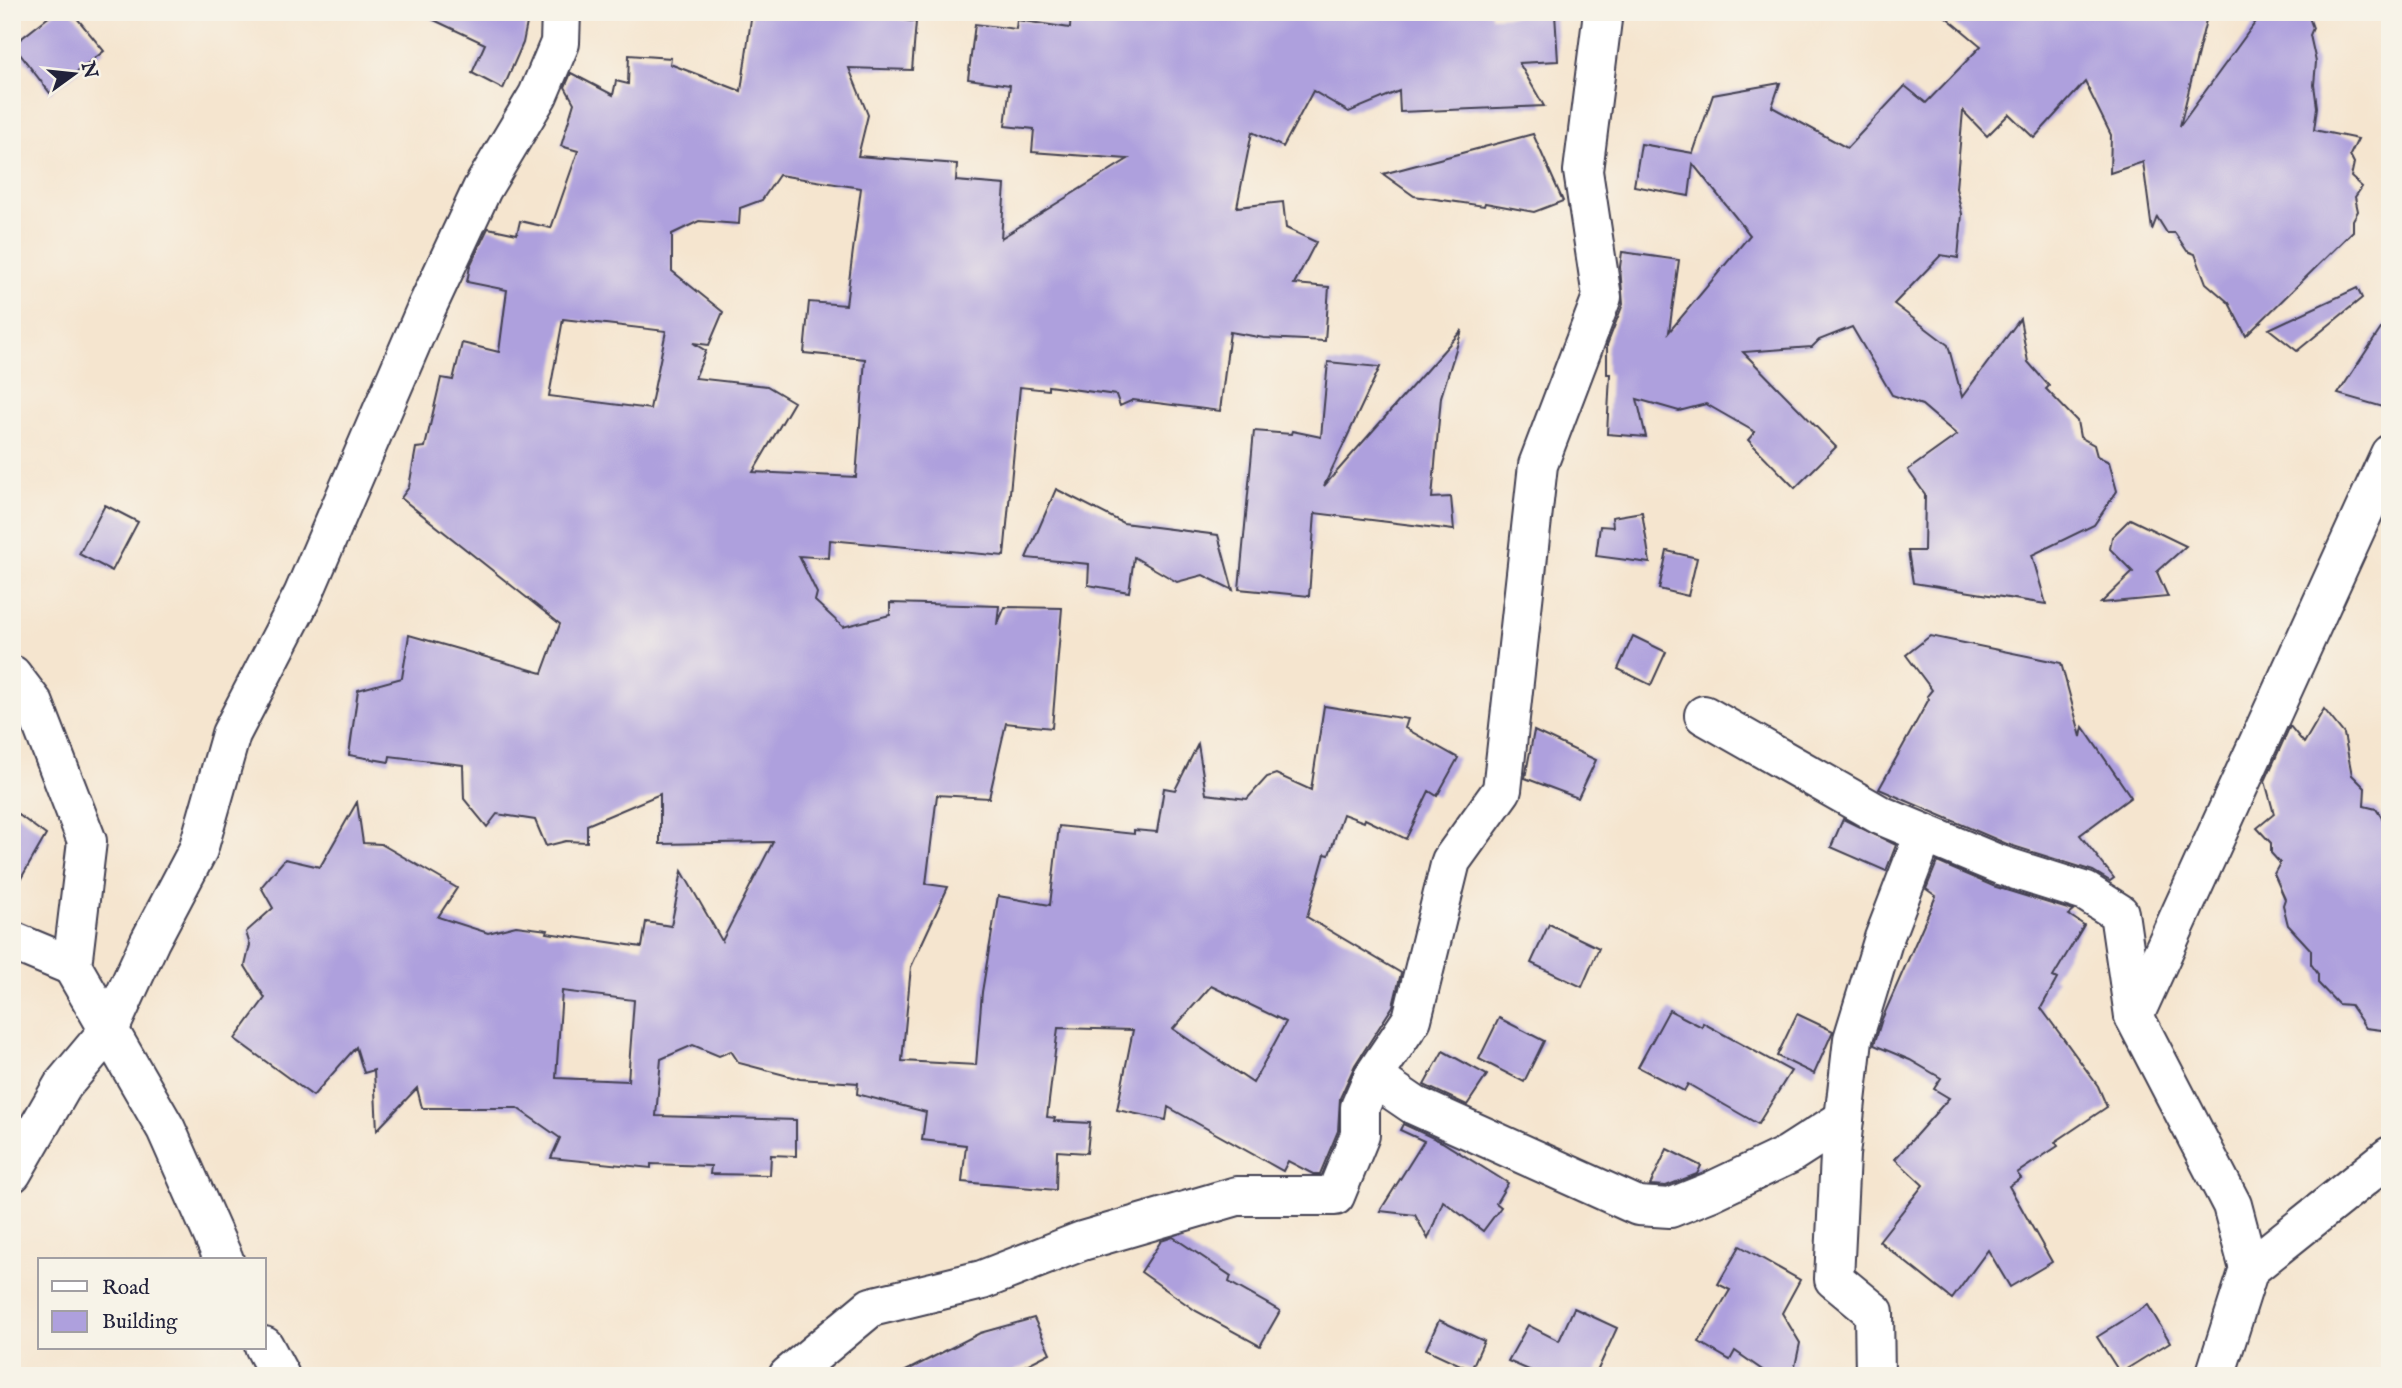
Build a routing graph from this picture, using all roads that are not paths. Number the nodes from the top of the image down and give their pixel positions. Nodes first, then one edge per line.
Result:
1 (561, 12) edge
2 (1603, 12) edge
3 (2390, 454) edge
4 (12, 675) edge
5 (1704, 715) dead end
6 (1924, 834) junction
7 (12, 942) edge
8 (72, 966) junction
9 (2134, 1016) junction
10 (109, 1030) junction
11 (1373, 1077) junction
12 (1844, 1119) junction
13 (2390, 1156) edge
14 (12, 1173) edge
15 (223, 1258) edge
16 (2249, 1269) junction
17 (266, 1350) edge
18 (280, 1376) edge
19 (788, 1376) edge
20 (1875, 1376) edge
21 (2215, 1376) edge

1 - 10 street
2 - 11 street
3 - 9 street
4 - 8 street
5 - 6 street
6 - 9 street
6 - 12 street
7 - 8 street
8 - 10 street
9 - 16 street
10 - 14 street
10 - 15 street
11 - 12 street
11 - 19 street
12 - 20 street
13 - 16 street
16 - 21 street
17 - 18 street

